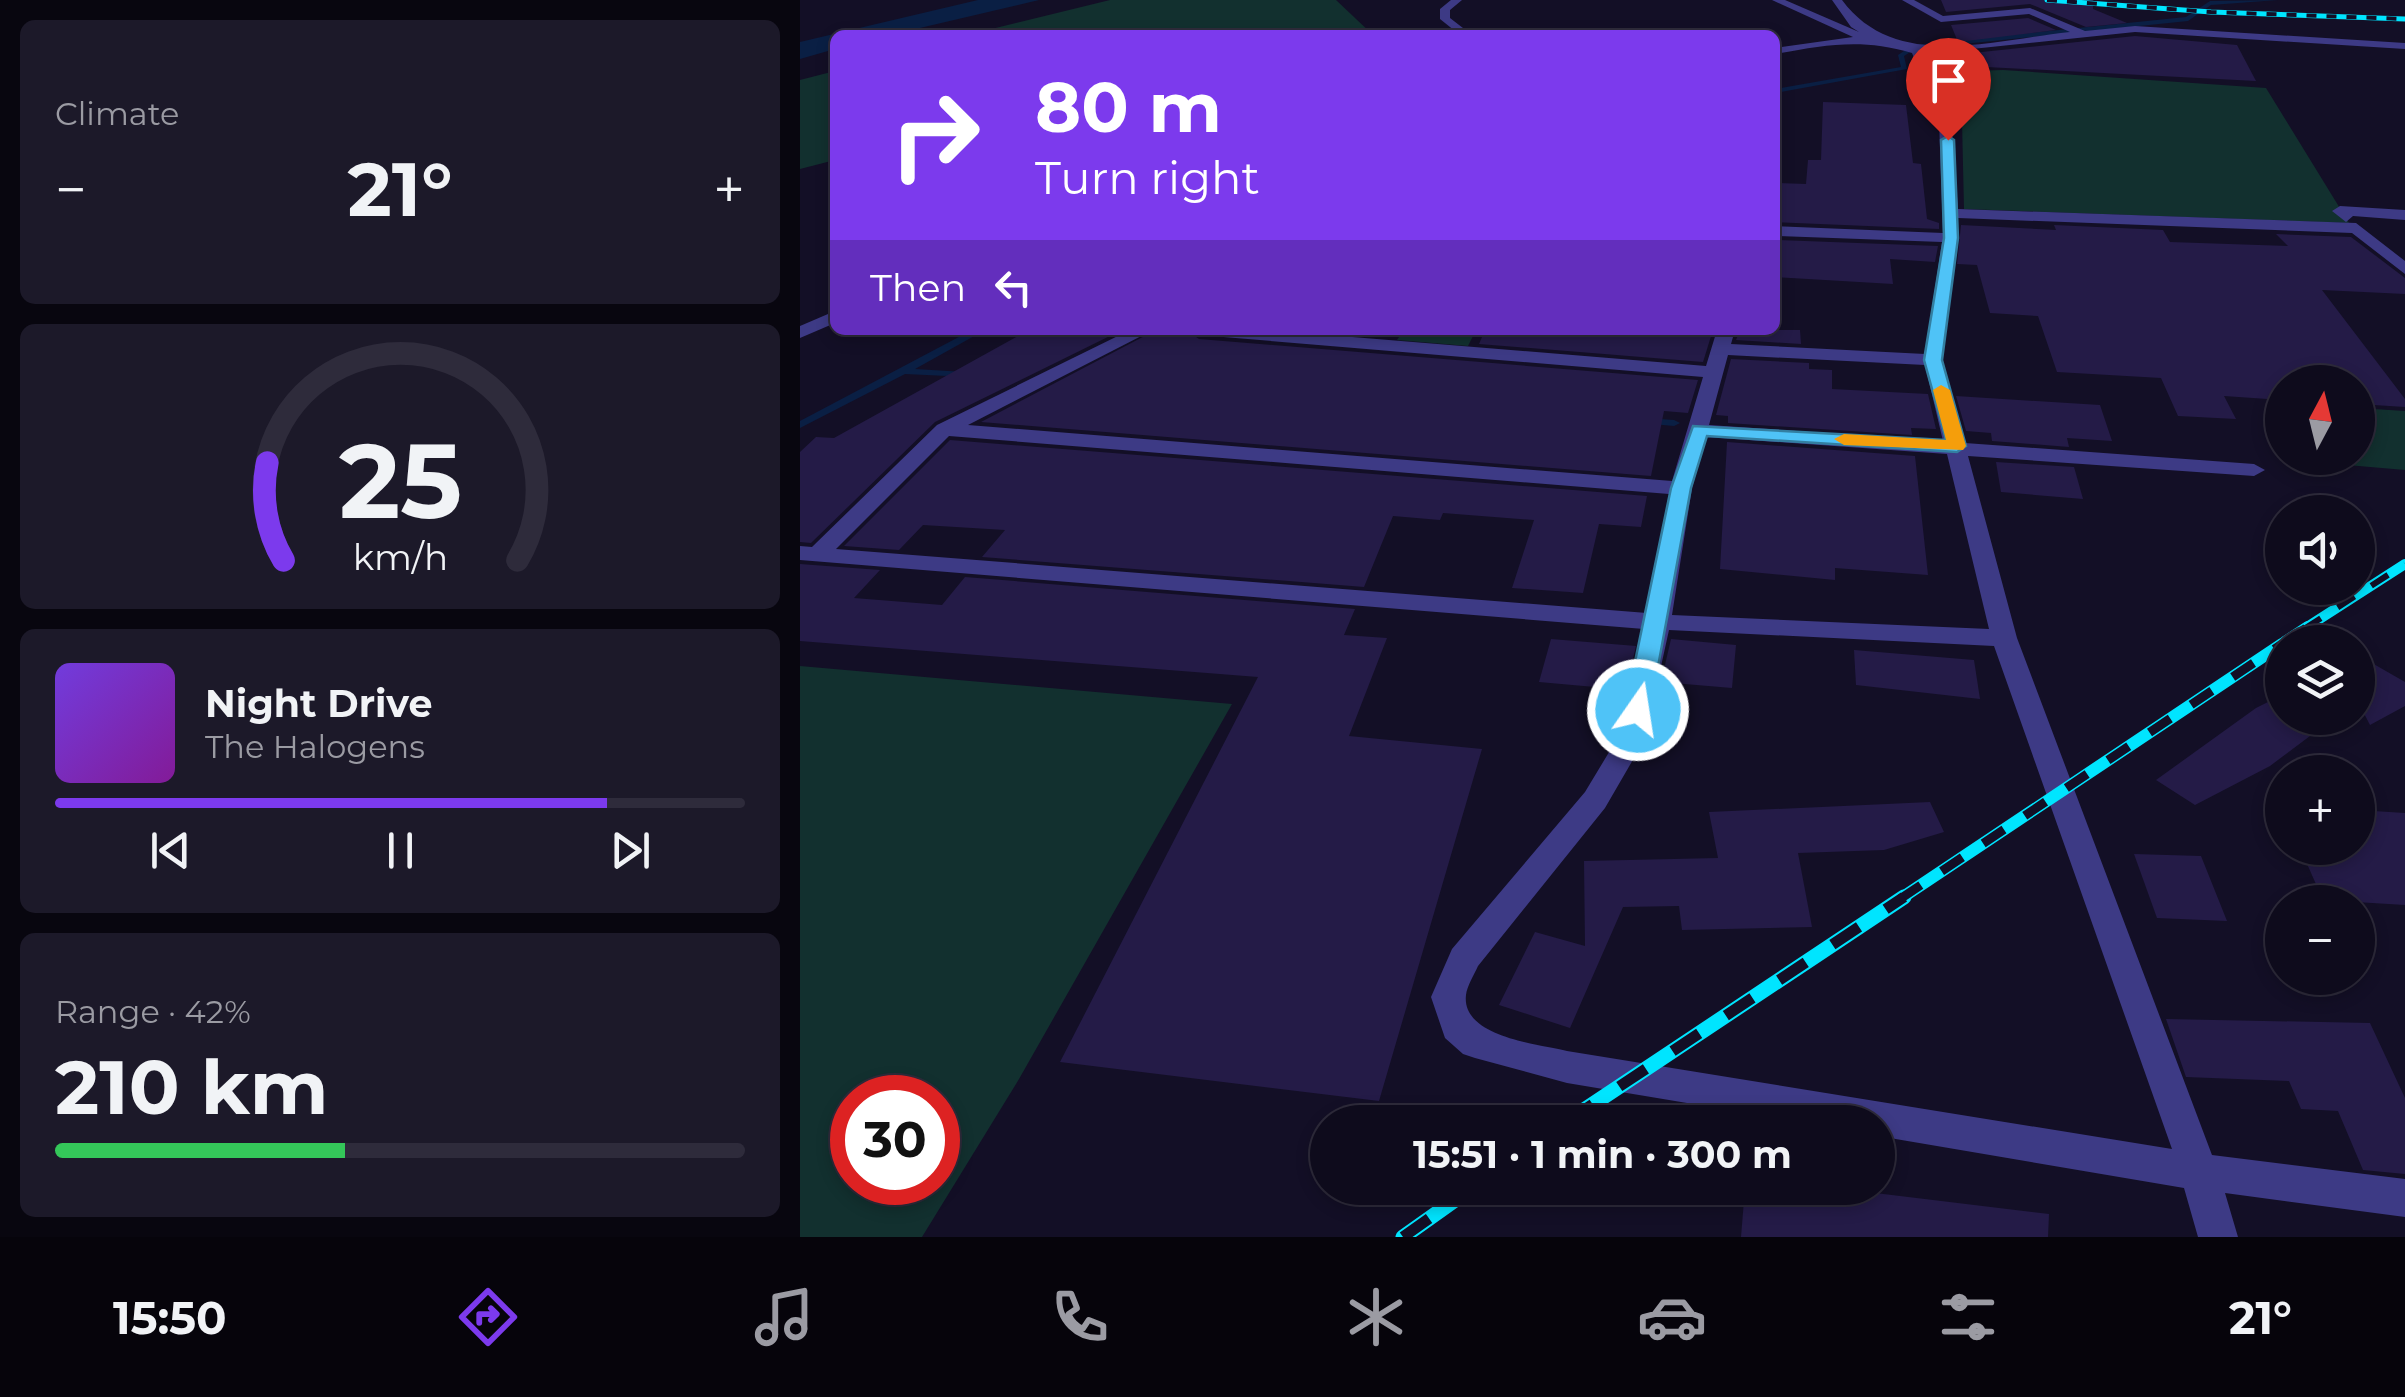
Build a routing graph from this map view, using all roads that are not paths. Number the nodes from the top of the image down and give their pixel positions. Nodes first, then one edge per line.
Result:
1 (1456, 0) edge
2 (1778, 0) edge
3 (1837, 0) edge
4 (1907, 0) edge
5 (1460, 30) edge
6 (2082, 33) junction
7 (1882, 41) junction
8 (2405, 46) edge
9 (1780, 50) edge
10 (1917, 50) junction
11 (2405, 215) edge
12 (1950, 225) junction
13 (2356, 228) junction
14 (1780, 231) edge
15 (2405, 269) edge
16 (830, 318) edge
17 (800, 333) edge
18 (1134, 335) edge
19 (1260, 335) edge
20 (1724, 340) edge
21 (1933, 360) junction
22 (1715, 372) junction
23 (944, 430) junction
24 (1700, 430) junction
25 (1957, 446) junction
26 (2254, 470) dead end
27 (1681, 488) junction
28 (809, 553) edge
29 (1658, 622) junction
30 (2004, 638) junction
31 (2199, 1172) junction
32 (2405, 1198) edge
33 (2218, 1237) edge

1 - 5 street
2 - 7 street
3 - 7 street
4 - 6 street
6 - 8 street
6 - 10 street
7 - 9 street
7 - 10 street
10 - 12 street
11 - 13 street
12 - 13 street
12 - 14 street
12 - 21 street
13 - 15 street
16 - 17 street
18 - 23 street
19 - 22 street
20 - 21 street
20 - 22 street
21 - 25 street
22 - 24 street
23 - 27 street
23 - 28 street
24 - 25 street
24 - 27 street
25 - 26 street
25 - 30 street
27 - 29 street
28 - 29 street
29 - 30 street
29 - 31 street
30 - 31 street
31 - 32 street
31 - 33 street

